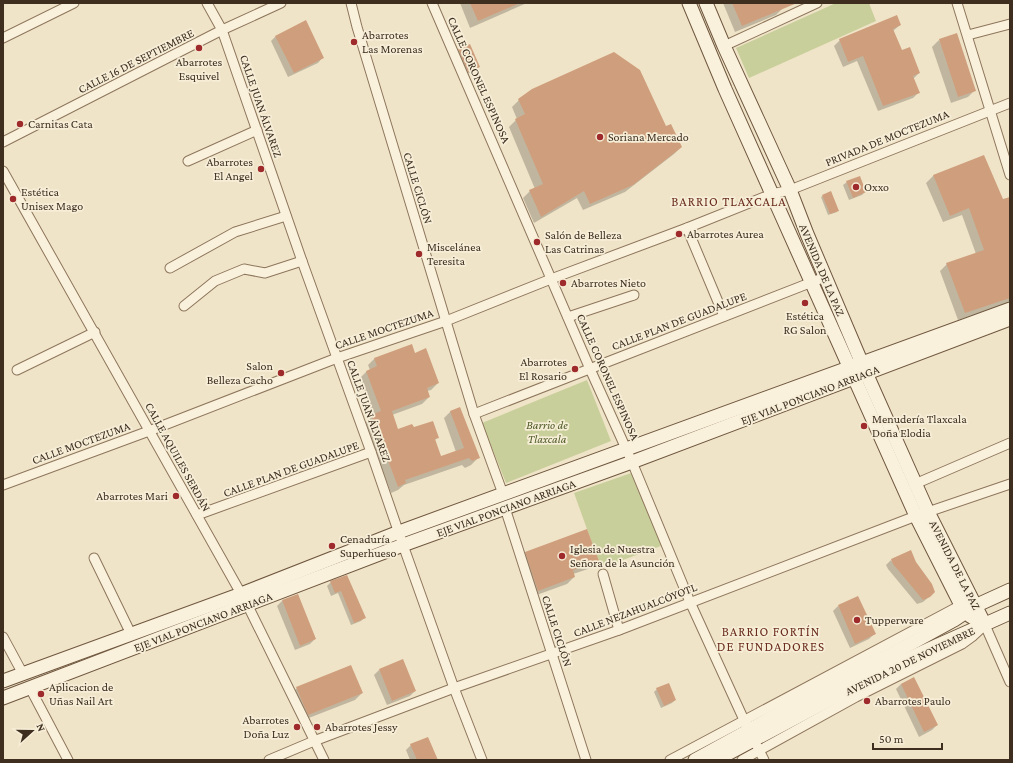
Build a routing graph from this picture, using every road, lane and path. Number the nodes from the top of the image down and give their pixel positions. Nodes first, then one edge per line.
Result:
1 (74, 3) edge
2 (207, 3) edge
3 (281, 3) edge
4 (351, 3) edge
5 (432, 3) edge
6 (689, 3) edge
7 (706, 3) edge
8 (816, 3) edge
9 (957, 3) edge
10 (1010, 24) edge
11 (222, 30) junction
12 (968, 35) junction
13 (3, 38) edge
14 (724, 46) junction
15 (1010, 103) edge
16 (991, 110) junction
17 (257, 130) junction
18 (3, 142) edge
19 (188, 161) dead end
20 (3, 171) edge
21 (1010, 175) edge
22 (790, 190) junction
23 (772, 194) junction
24 (286, 216) junction
25 (687, 228) junction
26 (807, 234) junction
27 (792, 240) junction
28 (302, 261) junction
29 (170, 268) dead end
30 (825, 277) junction
31 (551, 279) junction
32 (811, 282) junction
33 (634, 295) dead end
34 (184, 306) dead end
35 (1010, 309) edge
36 (724, 316) junction
37 (568, 317) junction
38 (1010, 319) edge
39 (446, 321) junction
40 (95, 332) junction
41 (337, 358) junction
42 (590, 369) junction
43 (17, 370) dead end
44 (858, 370) junction
45 (474, 414) junction
46 (149, 431) junction
47 (1010, 443) edge
48 (626, 448) junction
49 (371, 452) junction
50 (632, 462) junction
51 (915, 484) junction
52 (1010, 484) edge
53 (3, 485) edge
54 (503, 494) junction
55 (505, 508) junction
56 (922, 514) junction
57 (197, 515) junction
58 (399, 532) junction
59 (403, 545) junction
60 (94, 558) dead end
61 (602, 574) dead end
62 (1010, 590) edge
63 (241, 594) junction
64 (690, 602) junction
65 (248, 606) junction
66 (968, 610) junction
67 (1010, 613) edge
68 (936, 618) junction
69 (954, 620) junction
70 (985, 625) junction
71 (619, 630) junction
72 (131, 634) junction
73 (3, 637) edge
74 (936, 646) junction
75 (552, 654) junction
76 (23, 674) junction
77 (3, 681) edge
78 (1010, 682) edge
79 (30, 688) junction
80 (454, 688) junction
81 (3, 698) edge
82 (752, 735) junction
83 (314, 741) junction
84 (68, 760) edge
85 (270, 760) edge
86 (324, 760) edge
87 (482, 760) edge
88 (586, 760) edge
89 (670, 760) edge
90 (695, 760) edge
91 (716, 760) edge
92 (742, 760) edge
93 (764, 760) edge

1 - 13 street
2 - 11 street, CALLE JUAN ÁLVAREZ
3 - 11 street, CALLE 16 DE SEPTIEMBRE
4 - 39 street, CALLE CICLÓN
5 - 31 street, CALLE CORONEL ESPINOSA
6 - 23 main road, AVENIDA DE LA PAZ
7 - 14 main road, AVENIDA DE LA PAZ
8 - 14 street
9 - 12 street
10 - 12 street
11 - 17 street, CALLE JUAN ÁLVAREZ
11 - 18 street, CALLE 16 DE SEPTIEMBRE
12 - 16 street
14 - 22 main road, AVENIDA DE LA PAZ
15 - 16 street, PRIVADA DE MOCTEZUMA
16 - 21 street
16 - 22 street, PRIVADA DE MOCTEZUMA
17 - 19 street
17 - 24 street, CALLE JUAN ÁLVAREZ
20 - 40 street, CALLE AQUILES SERDÁN
22 - 23 street, PRIVADA DE MOCTEZUMA
22 - 26 main road, AVENIDA DE LA PAZ
23 - 25 street, CALLE MOCTEZUMA
23 - 27 main road, AVENIDA DE LA PAZ
24 - 28 street, CALLE JUAN ÁLVAREZ
24 - 29 street
25 - 31 street, CALLE MOCTEZUMA
25 - 36 street
26 - 27 main road
26 - 30 main road, AVENIDA DE LA PAZ
27 - 32 main road, AVENIDA DE LA PAZ
28 - 34 street
28 - 41 street, CALLE JUAN ÁLVAREZ
30 - 32 street, CALLE PLAN DE GUADALUPE
30 - 44 main road, AVENIDA DE LA PAZ
31 - 37 street, CALLE CORONEL ESPINOSA
31 - 39 street, CALLE MOCTEZUMA
32 - 36 street, CALLE PLAN DE GUADALUPE
32 - 44 main road, AVENIDA DE LA PAZ
33 - 37 street
35 - 44 main road, EJE VIAL PONCIANO ARRIAGA
36 - 42 street, CALLE PLAN DE GUADALUPE
37 - 42 street, CALLE CORONEL ESPINOSA
38 - 44 main road, EJE VIAL PONCIANO ARRIAGA
39 - 41 street, CALLE MOCTEZUMA
39 - 45 street, CALLE CICLÓN
40 - 43 street
40 - 46 street, CALLE AQUILES SERDÁN
41 - 46 street, CALLE MOCTEZUMA
41 - 49 street, CALLE JUAN ÁLVAREZ
42 - 45 street, CALLE PLAN DE GUADALUPE
42 - 48 street, CALLE CORONEL ESPINOSA
44 - 48 main road, EJE VIAL PONCIANO ARRIAGA
44 - 50 main road, EJE VIAL PONCIANO ARRIAGA
44 - 51 main road, AVENIDA DE LA PAZ
44 - 56 main road, AVENIDA DE LA PAZ
45 - 54 street, CALLE CICLÓN
46 - 53 street, CALLE MOCTEZUMA
46 - 57 street, CALLE AQUILES SERDÁN
47 - 51 street
48 - 50 street, CALLE CORONEL ESPINOSA
48 - 54 main road, EJE VIAL PONCIANO ARRIAGA
49 - 57 street, CALLE PLAN DE GUADALUPE
49 - 58 street, CALLE JUAN ÁLVAREZ
50 - 55 main road, EJE VIAL PONCIANO ARRIAGA
50 - 64 street, CALLE CORONEL ESPINOSA
51 - 56 main road, AVENIDA DE LA PAZ
52 - 56 street, CALLE NEZAHUALCÓYOTL
54 - 58 main road, EJE VIAL PONCIANO ARRIAGA
55 - 59 main road, EJE VIAL PONCIANO ARRIAGA
55 - 75 street, CALLE CICLÓN
56 - 64 street, CALLE NEZAHUALCÓYOTL
56 - 66 main road, AVENIDA DE LA PAZ
57 - 63 street, CALLE AQUILES SERDÁN
58 - 59 street, CALLE JUAN ÁLVAREZ
58 - 63 main road, EJE VIAL PONCIANO ARRIAGA
59 - 65 main road, EJE VIAL PONCIANO ARRIAGA
59 - 80 street, CALLE JUAN ÁLVAREZ
60 - 72 street
61 - 71 street
62 - 66 main road
63 - 65 street, CALLE AQUILES SERDÁN
63 - 72 main road, EJE VIAL PONCIANO ARRIAGA
64 - 71 street, CALLE NEZAHUALCÓYOTL
64 - 82 street, CALLE CORONEL ESPINOSA
65 - 79 main road, EJE VIAL PONCIANO ARRIAGA
65 - 83 street, CALLE AQUILES SERDÁN
66 - 68 street, AVENIDA 20 DE NOVIEMBRE
66 - 69 main road, AVENIDA 20 DE NOVIEMBRE
66 - 70 main road, AVENIDA DE LA PAZ
66 - 74 main road
67 - 70 main road
68 - 69 main road
68 - 82 street, AVENIDA 20 DE NOVIEMBRE
69 - 82 main road, AVENIDA 20 DE NOVIEMBRE
70 - 74 main road, AVENIDA 20 DE NOVIEMBRE
70 - 78 street
70 - 82 street, AVENIDA 20 DE NOVIEMBRE
71 - 75 street, CALLE NEZAHUALCÓYOTL
72 - 76 main road, EJE VIAL PONCIANO ARRIAGA
73 - 76 street
74 - 82 main road, AVENIDA 20 DE NOVIEMBRE
75 - 80 street, CALLE NEZAHUALCÓYOTL
75 - 88 street, CALLE CICLÓN
76 - 77 main road, EJE VIAL PONCIANO ARRIAGA
79 - 81 main road, EJE VIAL PONCIANO ARRIAGA
79 - 84 street
80 - 83 street, CALLE NEZAHUALCÓYOTL
80 - 87 street, CALLE JUAN ÁLVAREZ
82 - 89 street, AVENIDA 20 DE NOVIEMBRE
82 - 90 main road, AVENIDA 20 DE NOVIEMBRE
82 - 91 main road, AVENIDA 20 DE NOVIEMBRE
82 - 92 street, AVENIDA 20 DE NOVIEMBRE
82 - 93 street, CALLE CORONEL ESPINOSA
83 - 85 street, CALLE NEZAHUALCÓYOTL
83 - 86 street, CALLE AQUILES SERDÁN

